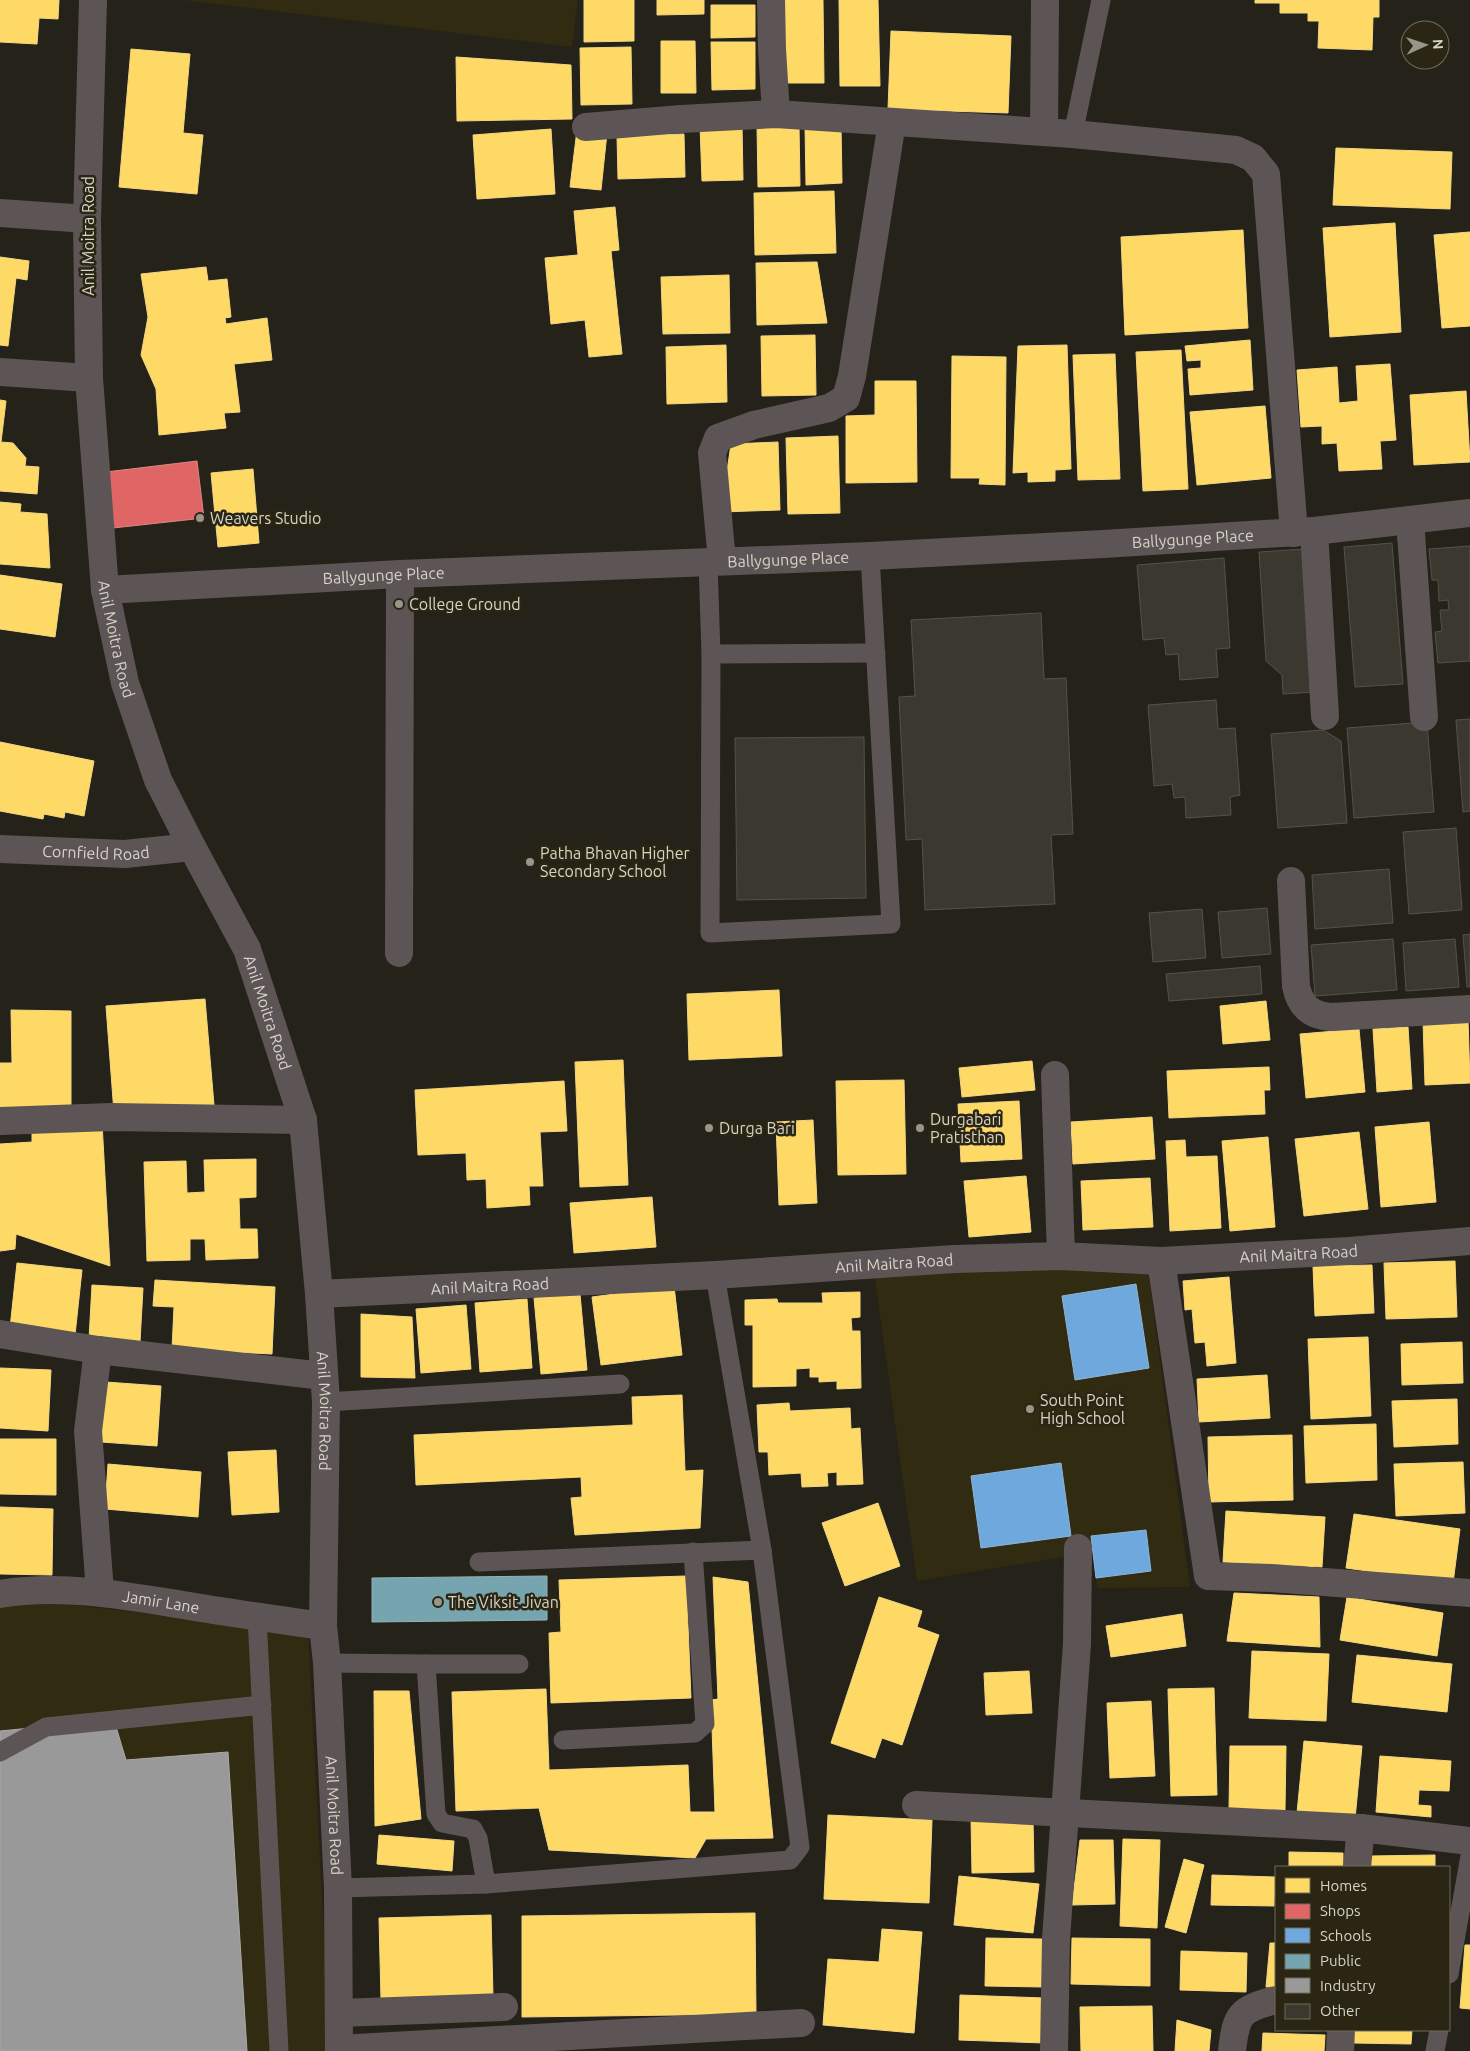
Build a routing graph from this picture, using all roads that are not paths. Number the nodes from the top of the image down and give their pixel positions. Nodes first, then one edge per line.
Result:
1 (93, 0) edge
2 (771, 0) edge
3 (1045, 0) edge
4 (1101, 0) edge
5 (776, 114) junction
6 (892, 122) junction
7 (586, 127) dead end
8 (1044, 132) junction
9 (1073, 134) junction
10 (0, 213) edge
11 (87, 219) junction
12 (0, 372) edge
13 (89, 378) junction
14 (1470, 513) edge
15 (1410, 520) junction
16 (1304, 532) junction
17 (870, 556) junction
18 (715, 561) junction
19 (400, 574) junction
20 (105, 590) junction
21 (876, 653) junction
22 (711, 654) junction
23 (1325, 716) dead end
24 (1424, 717) dead end
25 (192, 848) junction
26 (0, 849) edge
27 (1291, 881) dead end
28 (399, 953) dead end
29 (1470, 1009) edge
30 (1056, 1075) dead end
31 (303, 1120) junction
32 (0, 1121) edge
33 (1470, 1241) edge
34 (1061, 1256) junction
35 (1161, 1262) junction
36 (715, 1275) junction
37 (319, 1294) junction
38 (0, 1334) edge
39 (98, 1350) junction
40 (620, 1384) dead end
41 (324, 1389) junction
42 (1078, 1548) dead end
43 (762, 1550) junction
44 (693, 1552) junction
45 (479, 1562) dead end
46 (100, 1592) junction
47 (1470, 1593) edge
48 (0, 1594) edge
49 (257, 1617) junction
50 (323, 1626) junction
51 (327, 1663) junction
52 (426, 1664) junction
53 (519, 1664) dead end
54 (262, 1706) junction
55 (563, 1740) dead end
56 (0, 1752) edge
57 (916, 1805) dead end
58 (1064, 1811) junction
59 (1361, 1828) junction
60 (1470, 1841) edge
61 (1470, 1856) edge
62 (1357, 1866) edge
63 (486, 1884) junction
64 (338, 1888) junction
65 (1450, 1968) edge
66 (1275, 2000) edge
67 (504, 2007) dead end
68 (339, 2013) junction
69 (801, 2023) dead end
70 (1341, 2031) edge
71 (1439, 2031) edge
72 (339, 2050) edge
73 (279, 2051) edge
74 (1054, 2051) edge
75 (1232, 2051) edge
76 (1340, 2051) edge
77 (1435, 2051) edge

1 - 11 street, Anil Moitra Road
2 - 5 street
3 - 8 street
4 - 9 lane
5 - 6 street
5 - 7 street
6 - 8 street
6 - 18 street
8 - 9 street
9 - 16 street
10 - 11 street
11 - 13 street, Anil Moitra Road
12 - 13 street
13 - 20 street, Anil Moitra Road
14 - 15 street, Ballygunge Place
15 - 16 street, Ballygunge Place
15 - 24 street
16 - 17 street, Ballygunge Place
16 - 23 street
17 - 18 street, Ballygunge Place
17 - 21 lane
18 - 19 street, Ballygunge Place
18 - 22 lane
19 - 20 street, Ballygunge Place
19 - 28 street
20 - 25 street, Anil Moitra Road
21 - 22 lane
21 - 22 lane
25 - 26 street, Cornfield Road
25 - 31 street, Anil Moitra Road
27 - 29 street
30 - 34 street
31 - 32 street
31 - 37 street, Anil Moitra Road
33 - 35 street, Anil Maitra Road
34 - 35 street, Anil Maitra Road
34 - 36 street, Anil Maitra Road
35 - 47 street
36 - 37 street, Anil Maitra Road
36 - 43 lane
37 - 41 street, Anil Moitra Road
38 - 39 street
39 - 41 street
39 - 46 street
40 - 41 lane
41 - 50 street, Anil Moitra Road
42 - 58 street
43 - 44 lane
43 - 63 lane
44 - 45 lane
44 - 55 lane
46 - 48 street, Jamir Lane
46 - 49 street, Jamir Lane
49 - 50 street, Jamir Lane
49 - 54 lane
50 - 51 street, Anil Moitra Road
51 - 52 lane
51 - 64 street, Anil Moitra Road
52 - 53 lane
52 - 63 lane
54 - 56 lane
54 - 73 lane
57 - 58 street
58 - 59 street
58 - 74 street
59 - 60 street
59 - 62 street
61 - 65 lane
63 - 64 lane
64 - 68 street, Anil Moitra Road
66 - 75 street
67 - 68 street
68 - 72 street, Anil Moitra Road
69 - 72 street
70 - 76 street
71 - 77 lane

